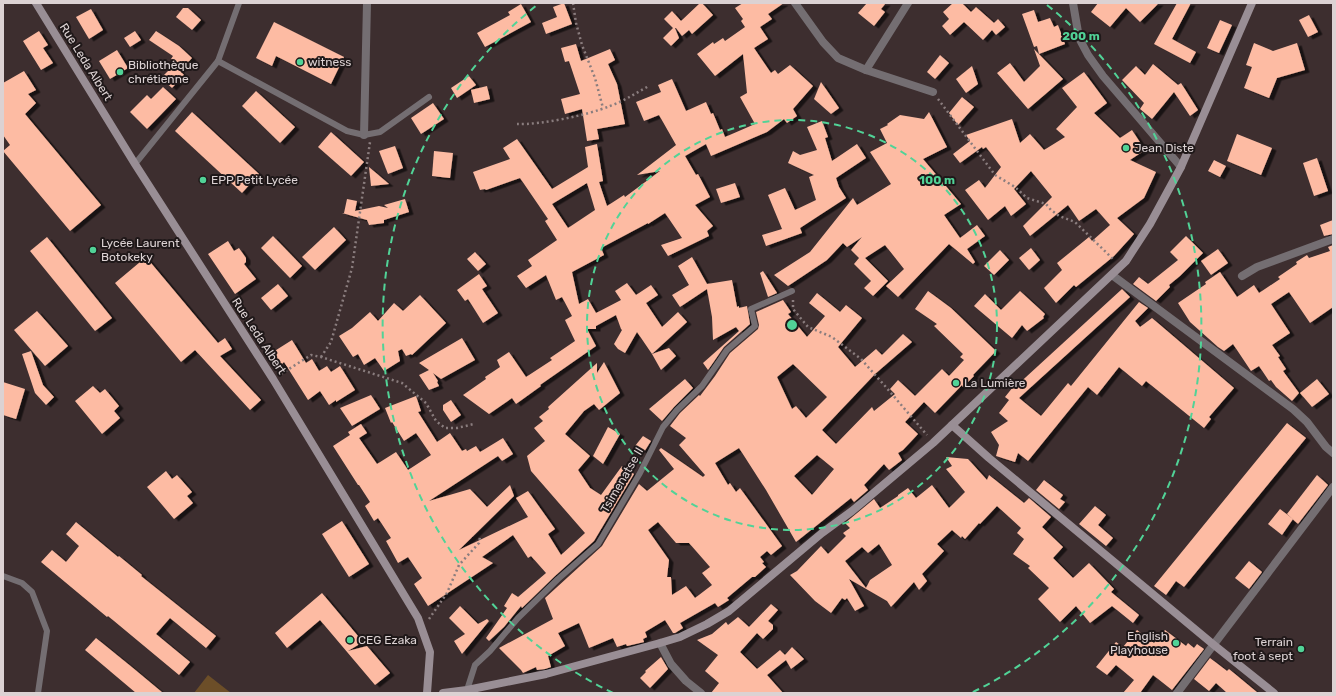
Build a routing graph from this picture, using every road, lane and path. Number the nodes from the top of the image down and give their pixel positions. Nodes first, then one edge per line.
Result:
1 (36, 3) edge
2 (239, 3) edge
3 (366, 3) edge
4 (573, 3) edge
5 (794, 3) edge
6 (908, 3) edge
7 (1073, 3) edge
8 (1252, 3) edge
9 (218, 61) junction
10 (866, 70) junction
11 (649, 86) dead end
12 (933, 92) joint
13 (429, 97) dead end
14 (603, 108) junction
15 (517, 124) dead end
16 (368, 134) junction
17 (135, 164) junction
18 (1181, 168) junction
19 (1333, 239) edge
20 (1121, 267) junction
21 (1112, 275) junction
22 (1242, 276) dead end
23 (792, 291) joint
24 (321, 357) junction
25 (273, 379) junction
26 (474, 424) dead end
27 (952, 425) junction
28 (933, 443) junction
29 (1333, 453) edge
30 (1333, 487) edge
31 (480, 537) dead end
32 (3, 576) edge
33 (422, 629) junction
34 (660, 643) junction
35 (1214, 645) junction
36 (467, 690) junction
37 (38, 693) edge
38 (427, 693) edge
39 (443, 693) edge
40 (701, 693) edge
41 (1177, 693) edge
42 (1274, 693) edge

1 - 17 street, Rue Leda Albert
2 - 9 lane
3 - 16 street
4 - 14 path
5 - 10 street
6 - 10 street
7 - 18 street
8 - 18 street
9 - 16 lane
9 - 17 lane
10 - 12 street
11 - 14 path
12 - 20 path
13 - 16 lane
14 - 15 path
16 - 24 path
17 - 25 street, Rue Leda Albert
18 - 20 street
19 - 22 street
20 - 21 street
21 - 27 street
21 - 29 street
23 - 28 path
23 - 36 lane, Tsimenatse II
24 - 25 path
24 - 26 path
25 - 33 street, Rue Leda Albert
27 - 28 street
27 - 35 street
28 - 34 street
30 - 35 street
31 - 33 path
32 - 37 lane
33 - 38 street, Rue Leda Albert
34 - 36 street
34 - 40 street
35 - 41 street
35 - 42 street
36 - 39 street

